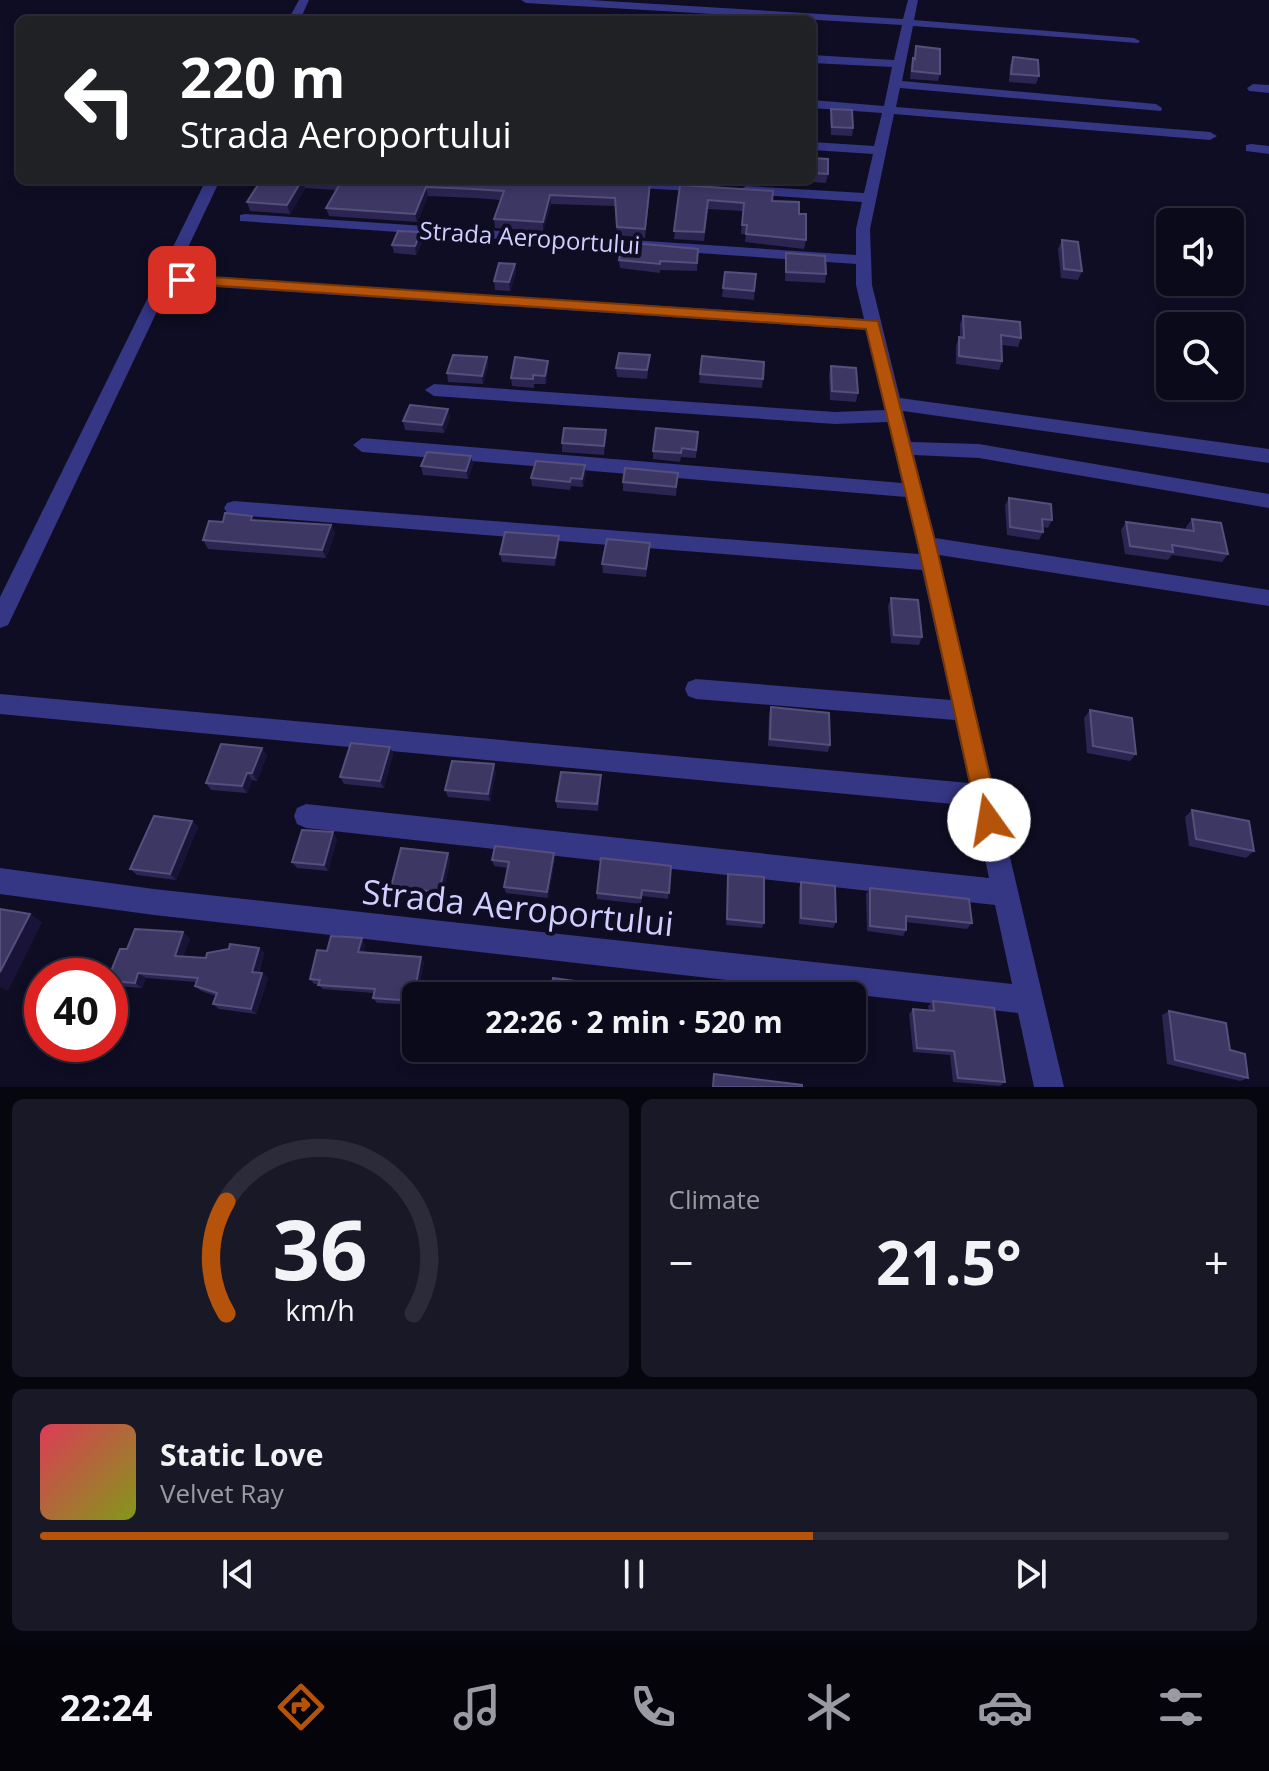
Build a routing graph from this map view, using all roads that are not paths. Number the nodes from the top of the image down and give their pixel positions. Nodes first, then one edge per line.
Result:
1 (526, 0) edge
2 (913, 0) edge
3 (804, 16) edge
4 (816, 17) edge
5 (908, 22) junction
6 (1134, 41) dead end
7 (816, 60) edge
8 (897, 74) junction
9 (1253, 88) dead end
10 (1269, 89) edge
11 (816, 104) edge
12 (888, 108) junction
13 (1156, 108) dead end
14 (1210, 136) dead end
15 (816, 146) edge
16 (1251, 148) dead end
17 (879, 150) junction
18 (1269, 150) edge
19 (211, 184) edge
20 (640, 184) edge
21 (868, 198) junction
22 (245, 218) dead end
23 (862, 260) junction
24 (165, 279) junction
25 (872, 325) junction
26 (434, 390) dead end
27 (893, 410) junction
28 (362, 445) dead end
29 (902, 448) junction
30 (1269, 456) edge
31 (913, 491) junction
32 (1269, 501) edge
33 (234, 508) dead end
34 (929, 554) junction
35 (1269, 598) edge
36 (0, 619) edge
37 (696, 689) dead end
38 (0, 704) edge
39 (964, 711) junction
40 (983, 796) junction
41 (306, 816) dead end
42 (0, 881) edge
43 (1006, 893) junction
44 (1029, 1000) junction
45 (1049, 1087) edge

1 - 3 street
2 - 5 street
4 - 5 street
5 - 6 street
5 - 8 street
7 - 8 street
8 - 12 street
8 - 13 street
9 - 10 street
11 - 12 street
12 - 14 street
12 - 17 street
15 - 17 street
16 - 18 street
17 - 21 street
19 - 24 street
20 - 21 street
21 - 23 street
22 - 23 street, Strada Aeroportului
23 - 25 street
24 - 25 street
24 - 36 street
25 - 27 street
26 - 27 street
27 - 29 street
27 - 30 street
28 - 31 street
29 - 31 street
29 - 32 street
31 - 34 street
33 - 34 street
34 - 35 street
34 - 39 street
37 - 39 street
38 - 40 street
39 - 40 street
40 - 43 street
41 - 43 street
42 - 44 street, Strada Aeroportului
43 - 44 street
44 - 45 street

